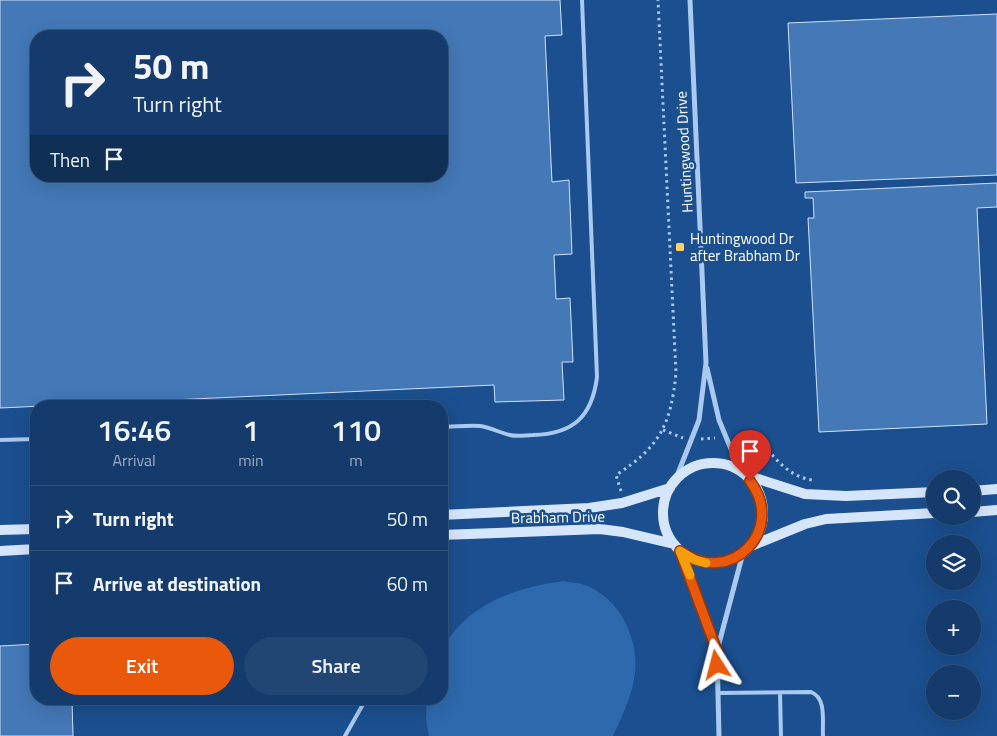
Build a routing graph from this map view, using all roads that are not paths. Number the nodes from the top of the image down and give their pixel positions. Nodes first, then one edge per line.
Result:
1 (582, 0) edge
2 (690, 0) edge
3 (706, 363) junction
4 (448, 427) edge
5 (30, 439) edge
6 (0, 440) edge
7 (742, 473) junction
8 (672, 485) junction
9 (997, 490) edge
10 (981, 491) edge
11 (926, 492) edge
12 (997, 510) edge
13 (981, 511) edge
14 (448, 514) edge
15 (926, 514) edge
16 (30, 529) edge
17 (0, 530) edge
18 (448, 535) edge
19 (677, 548) junction
20 (30, 550) edge
21 (747, 550) junction
22 (0, 551) edge
23 (717, 651) junction
24 (780, 692) junction
25 (718, 693) junction
26 (363, 705) edge
27 (345, 736) edge
28 (720, 736) edge
29 (781, 736) edge
30 (823, 736) edge

1 - 4 lane
2 - 3 street, Huntingwood Drive
3 - 7 street, Huntingwood Drive
3 - 8 street, Huntingwood Drive
5 - 6 lane
7 - 8 main road
7 - 11 main road
7 - 21 main road
8 - 14 main road, Brabham Drive
8 - 19 main road
9 - 10 main road
12 - 13 main road
15 - 21 main road
16 - 17 main road
18 - 19 main road, Brabham Drive
19 - 21 main road
19 - 23 street
20 - 22 main road
21 - 23 street
23 - 25 street
24 - 25 lane
24 - 29 lane
24 - 30 lane
25 - 28 street
26 - 27 lane

